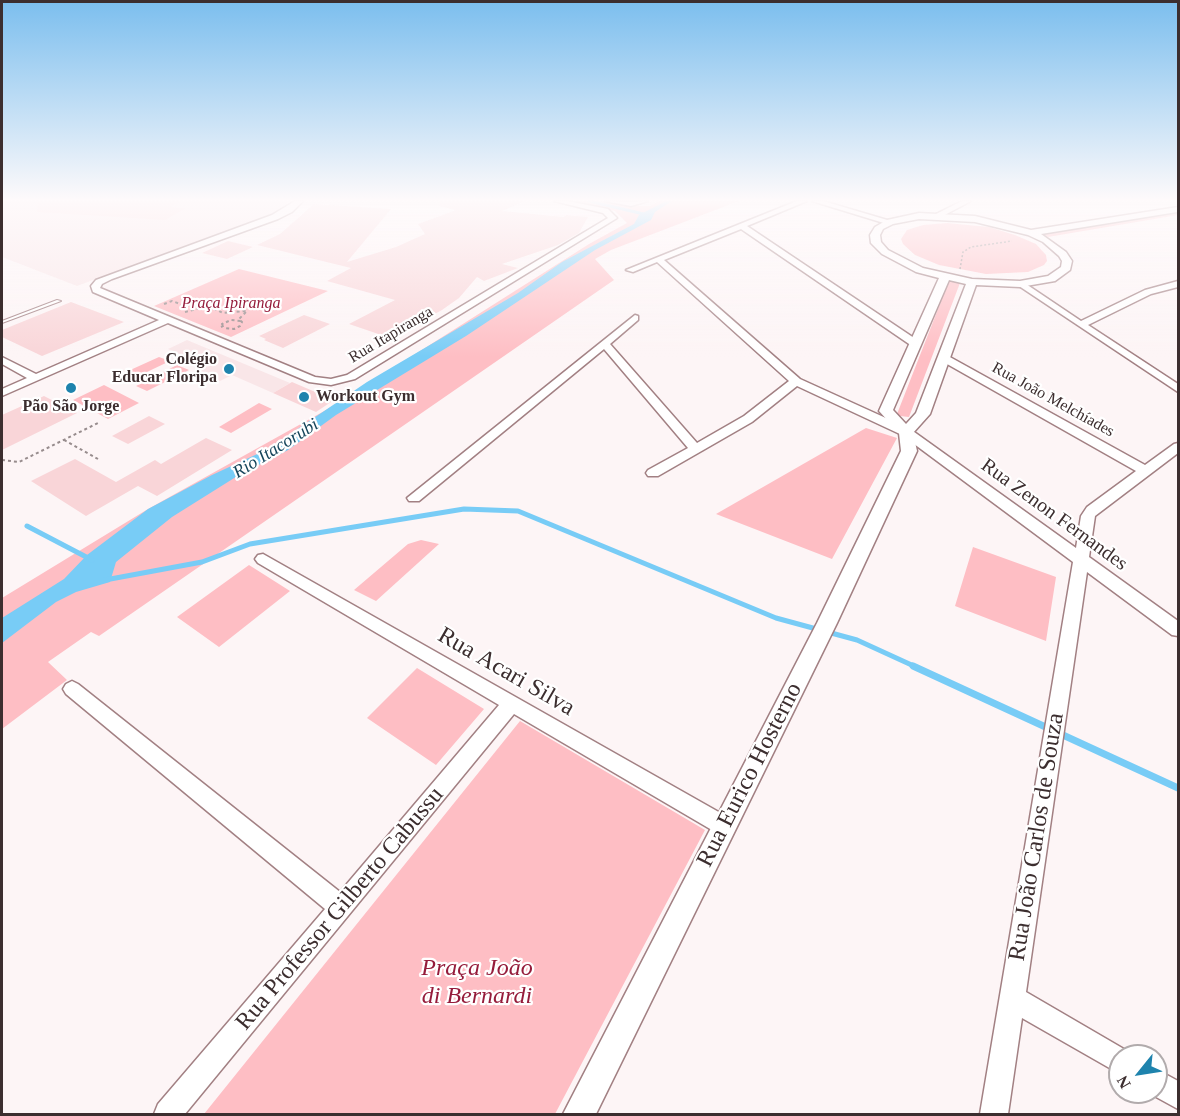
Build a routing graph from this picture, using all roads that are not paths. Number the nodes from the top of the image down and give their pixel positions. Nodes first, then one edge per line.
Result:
1 (172, 253) edge
2 (557, 253) edge
3 (673, 253) edge
4 (782, 253) edge
5 (887, 253) edge
6 (1062, 253) edge
7 (658, 259) junction
8 (630, 270) dead end
9 (945, 277) junction
10 (972, 282) junction
11 (1020, 284) junction
12 (1179, 284) edge
13 (59, 301) dead end
14 (635, 318) dead end
15 (167, 320) junction
16 (2, 322) edge
17 (1082, 324) junction
18 (604, 343) junction
19 (916, 344) junction
20 (944, 358) junction
21 (2, 360) edge
22 (36, 378) junction
23 (796, 381) junction
24 (1179, 389) edge
25 (2, 393) edge
26 (906, 432) junction
27 (1179, 447) edge
28 (695, 449) junction
29 (1145, 471) junction
30 (653, 473) dead end
31 (414, 498) dead end
32 (263, 559) dead end
33 (1081, 559) junction
34 (1179, 630) edge
35 (72, 689) dead end
36 (512, 703) junction
37 (724, 826) junction
38 (341, 907) junction
39 (1012, 998) junction
40 (1108, 1054) edge
41 (168, 1114) edge
42 (579, 1114) edge
43 (994, 1114) edge

1 - 15 street, Rua Itapiranga
2 - 15 street, Rua Itapiranga
3 - 7 street
4 - 19 street
5 - 9 street
6 - 11 street
7 - 8 street
7 - 23 street, Rua Zenon Fernandes
9 - 10 street
9 - 19 street
10 - 11 street
10 - 20 street
11 - 17 street
12 - 17 street
13 - 16 lane
14 - 18 street
15 - 22 street
17 - 24 street
18 - 28 street
18 - 31 street
19 - 26 street
20 - 26 street
20 - 29 street, Rua João Melchíades
21 - 22 street
22 - 25 street
23 - 26 street, Rua Zenon Fernandes
23 - 28 street
26 - 33 street, Rua Zenon Fernandes
26 - 37 street, Rua Eurico Hosterno
27 - 29 street, Rua João Carlos de Souza
28 - 30 street
29 - 33 street, Rua João Carlos de Souza
32 - 36 street, Rua Acari Silva
33 - 34 street, Rua Zenon Fernandes
33 - 39 street, Rua João Carlos de Souza
35 - 38 street
36 - 37 street, Rua Acari Silva
36 - 38 street, Rua Professor Gilberto Cabussu
37 - 42 street, Rua Eurico Hosterno
38 - 41 street, Rua Professor Gilberto Cabussu
39 - 40 street
39 - 43 street, Rua João Carlos de Souza

